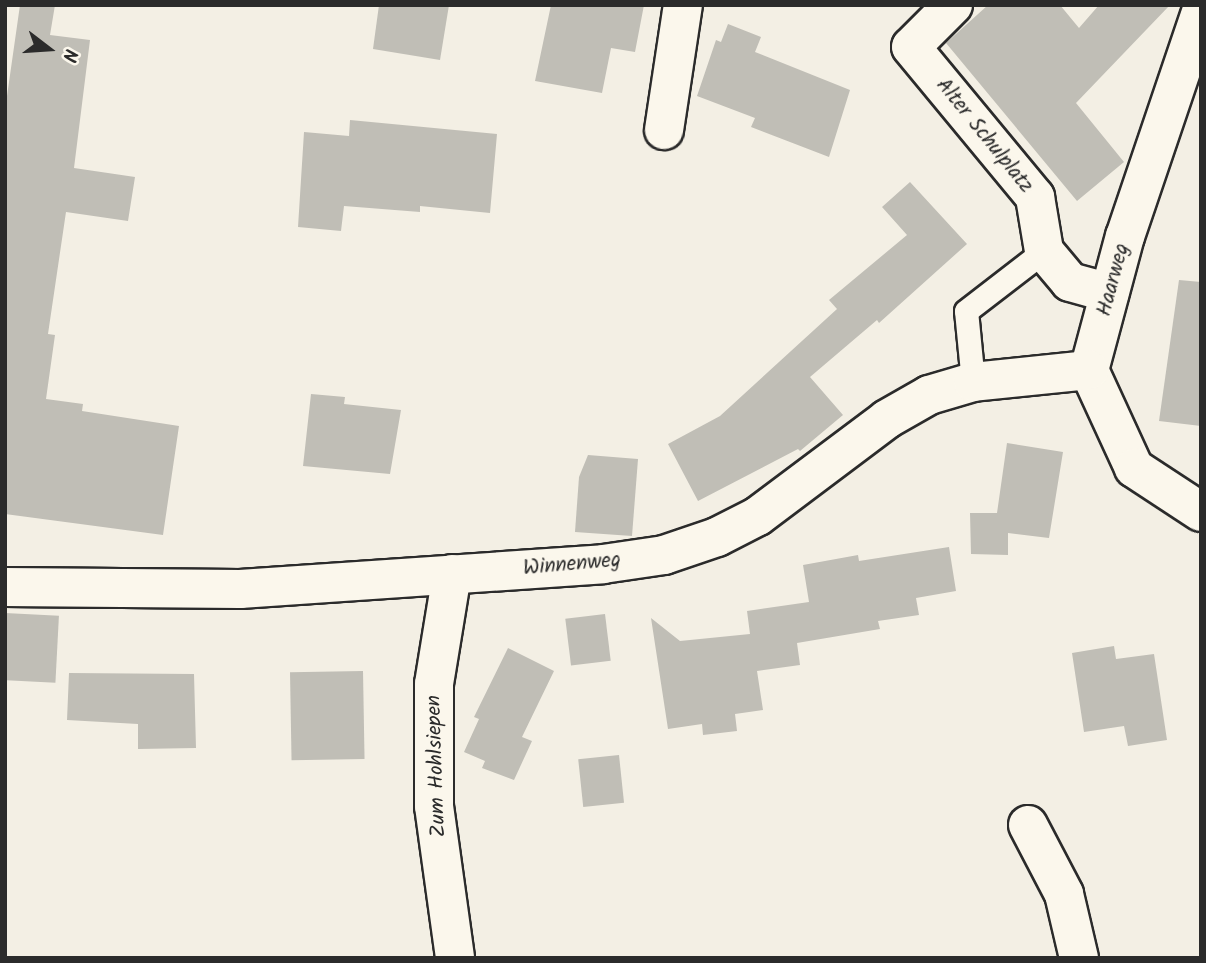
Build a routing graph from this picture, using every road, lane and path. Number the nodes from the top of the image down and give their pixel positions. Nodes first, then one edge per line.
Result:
1 (683, 5) edge
2 (953, 5) edge
3 (1201, 12) edge
4 (664, 130) dead end
5 (1044, 251) junction
6 (1110, 293) junction
7 (1089, 370) junction
8 (974, 382) junction
9 (1201, 512) edge
10 (452, 575) junction
11 (5, 587) edge
12 (1028, 825) dead end
13 (455, 958) edge
14 (1079, 958) edge

1 - 4 street
2 - 5 street, Alter Schulplatz
3 - 6 street, Haarweg
5 - 6 street
5 - 8 lane
6 - 7 street, Haarweg
7 - 8 street, Winnenweg
7 - 9 street
8 - 10 street, Winnenweg
10 - 11 street, Winnenweg
10 - 13 street, Zum Hohlsiepen
12 - 14 street

